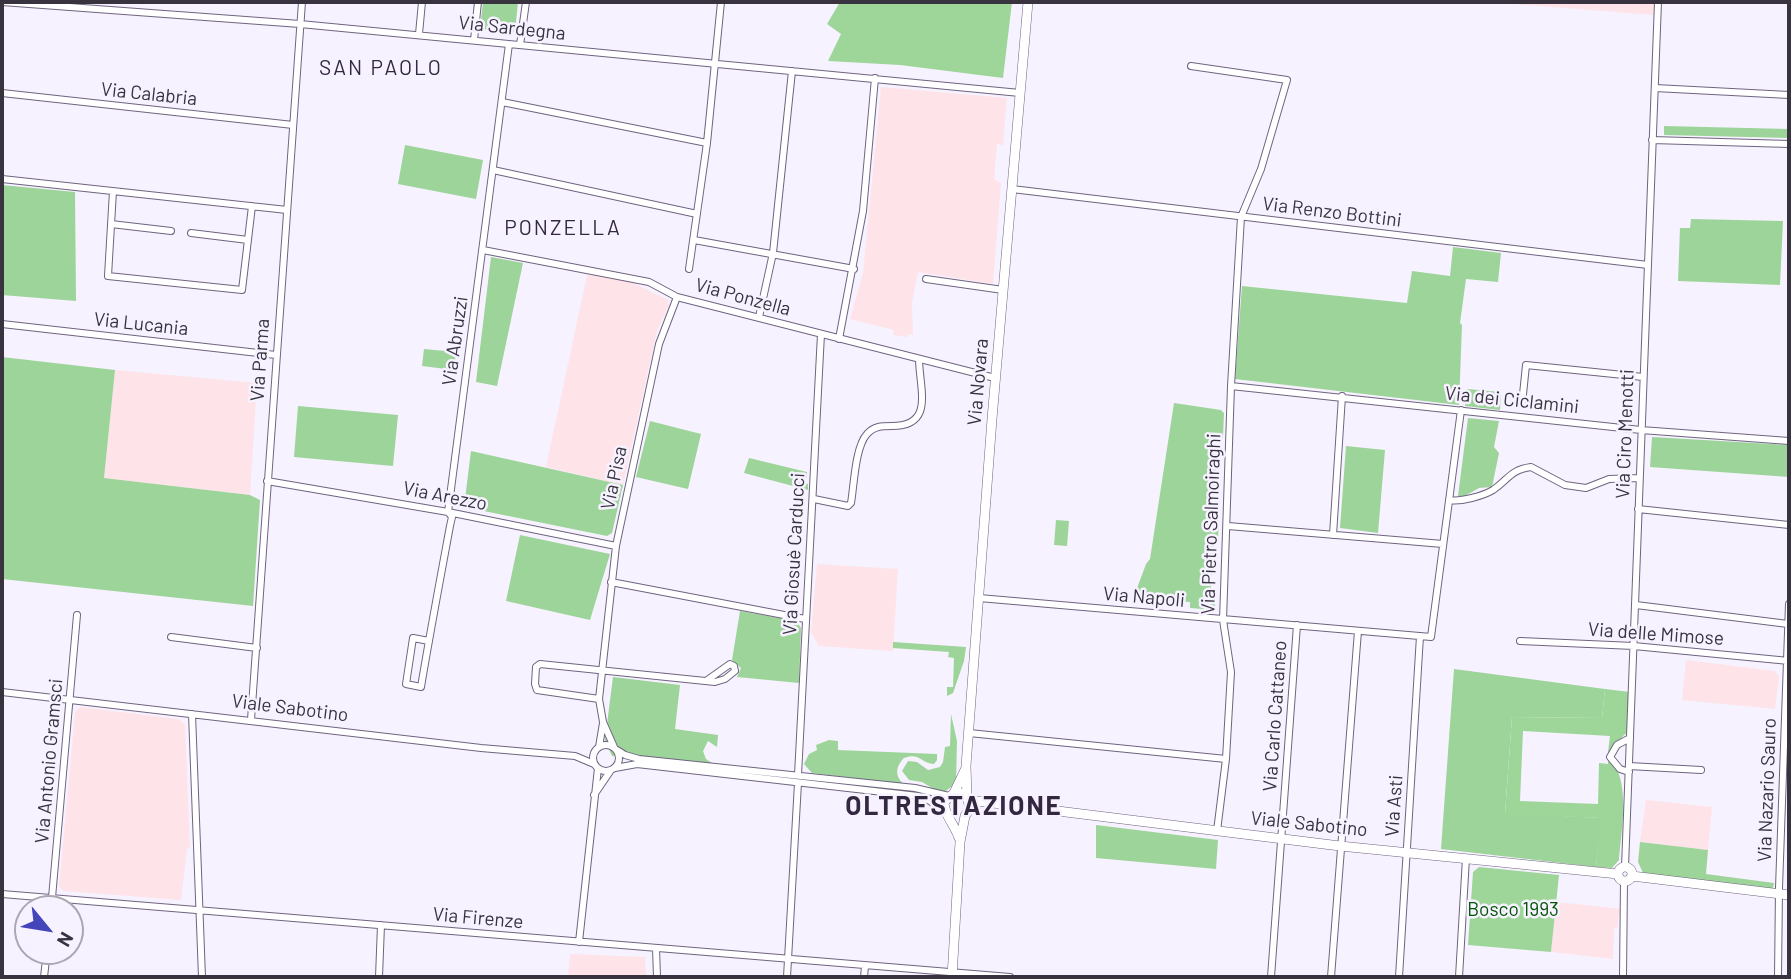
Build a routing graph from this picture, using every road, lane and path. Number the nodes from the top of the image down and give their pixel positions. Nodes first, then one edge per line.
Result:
1 (2, 2) edge
2 (302, 2) edge
3 (422, 2) edge
4 (478, 2) edge
5 (526, 2) edge
6 (721, 2) edge
7 (1028, 2) edge
8 (1658, 2) edge
9 (300, 24) junction
10 (419, 34) junction
11 (474, 40) junction
12 (509, 44) junction
13 (520, 45) junction
14 (716, 59) junction
15 (1191, 66) dead end
16 (792, 71) junction
17 (876, 78) junction
18 (1655, 88) junction
19 (2, 93) edge
20 (1020, 93) junction
21 (1789, 95) edge
22 (502, 102) junction
23 (293, 125) junction
24 (1653, 140) junction
25 (707, 143) junction
26 (1789, 144) edge
27 (493, 170) junction
28 (2, 178) edge
29 (1012, 189) junction
30 (113, 191) junction
31 (252, 206) junction
32 (287, 210) junction
33 (697, 214) junction
34 (1241, 217) junction
35 (111, 224) junction
36 (171, 231) dead end
37 (191, 233) dead end
38 (248, 240) junction
39 (694, 240) junction
40 (483, 250) junction
41 (773, 253) junction
42 (1648, 265) junction
43 (690, 269) dead end
44 (854, 269) junction
45 (926, 279) dead end
46 (1003, 290) junction
47 (677, 297) junction
48 (759, 317) junction
49 (2, 324) edge
50 (821, 334) junction
51 (839, 339) junction
52 (276, 355) junction
53 (919, 360) junction
54 (1643, 377) junction
55 (995, 378) junction
56 (1231, 386) junction
57 (1342, 396) junction
58 (1522, 404) dead end
59 (1461, 410) junction
60 (1640, 430) junction
61 (1789, 441) edge
62 (1639, 478) junction
63 (267, 481) junction
64 (814, 499) junction
65 (1449, 500) junction
66 (1638, 509) junction
67 (448, 512) junction
68 (1789, 525) edge
69 (1228, 526) junction
70 (1333, 535) junction
71 (1443, 544) junction
72 (616, 546) junction
73 (611, 582) junction
74 (979, 598) junction
75 (1789, 604) edge
76 (1636, 605) junction
77 (77, 615) dead end
78 (805, 619) junction
79 (1223, 620) junction
80 (1788, 624) edge
81 (1297, 625) junction
82 (1358, 631) junction
83 (1420, 636) junction
84 (171, 637) dead end
85 (1520, 640) dead end
86 (429, 641) junction
87 (1634, 646) junction
88 (257, 648) junction
89 (1788, 661) edge
90 (602, 671) junction
91 (706, 681) dead end
92 (2, 692) edge
93 (599, 699) junction
94 (70, 701) junction
95 (192, 714) junction
96 (251, 720) junction
97 (603, 722) junction
98 (969, 733) junction
99 (1630, 738) junction
100 (616, 748) junction
101 (597, 749) junction
102 (575, 756) junction
103 (1226, 759) junction
104 (596, 766) junction
105 (966, 766) junction
106 (613, 769) junction
107 (1629, 769) junction
108 (1701, 769) dead end
109 (798, 779) junction
110 (951, 794) junction
111 (593, 797) junction
112 (968, 799) junction
113 (996, 804) junction
114 (967, 814) junction
115 (948, 816) junction
116 (1217, 831) junction
117 (1282, 839) junction
118 (960, 842) junction
119 (1340, 846) junction
120 (1406, 852) junction
121 (1466, 858) junction
122 (1625, 875) junction
123 (1784, 894) edge
124 (52, 895) edge
125 (84, 901) edge
126 (199, 910) junction
127 (381, 925) junction
128 (579, 942) junction
129 (656, 948) junction
130 (788, 958) junction
131 (865, 966) junction
132 (952, 975) edge
133 (202, 977) edge
134 (379, 977) edge
135 (657, 977) edge
136 (787, 977) edge
137 (864, 977) edge
138 (1010, 977) edge
139 (1271, 977) edge
140 (1331, 977) edge
141 (1399, 977) edge
142 (1459, 977) edge
143 (1623, 977) edge
144 (1778, 977) edge

1 - 9 street, Via Sardegna
2 - 9 street, Via Parma
3 - 10 street
4 - 11 street
5 - 13 street
6 - 14 street
7 - 20 street, Via Novara
8 - 18 street, Via Ciro Menotti
9 - 10 street, Via Sardegna
9 - 23 street, Via Parma
10 - 11 street, Via Sardegna
11 - 12 street, Via Sardegna
12 - 13 street, Via Sardegna
12 - 22 street, Via Abruzzi
13 - 14 street, Via Sardegna
14 - 16 street, Via Sardegna
14 - 25 street
15 - 34 street, Via Pietro Salmoiraghi
16 - 17 street, Via Sardegna
16 - 41 street
17 - 20 street, Via Sardegna
17 - 44 street
18 - 21 street
18 - 24 street, Via Ciro Menotti
19 - 23 street, Via Calabria
20 - 29 street, Via Novara
22 - 25 street
22 - 27 street, Via Abruzzi
23 - 32 street, Via Parma
24 - 26 street
24 - 42 street, Via Ciro Menotti
25 - 33 street
27 - 33 street
27 - 40 street, Via Abruzzi
28 - 30 street
29 - 34 street, Via Renzo Bottini
29 - 46 street, Via Novara
30 - 31 street
30 - 35 street
31 - 32 street
31 - 38 street
32 - 52 street, Via Parma
33 - 39 street
34 - 42 street, Via Renzo Bottini
34 - 56 street, Via Pietro Salmoiraghi
35 - 36 street
35 - 38 street
37 - 38 street
39 - 41 street
39 - 43 street
40 - 47 street, Via Ponzella
40 - 67 street, Via Abruzzi
41 - 44 street
41 - 48 street
42 - 54 street, Via Ciro Menotti
44 - 51 street
45 - 46 street
46 - 55 street, Via Novara
47 - 48 street, Via Ponzella
47 - 72 street, Via Pisa
48 - 50 street, Via Ponzella
49 - 52 street, Via Lucania
50 - 51 street, Via Ponzella
50 - 64 street, Via Giosuè Carducci
51 - 53 street, Via Ponzella
52 - 63 street, Via Parma
53 - 55 street, Via Ponzella
53 - 64 street
54 - 58 street, Via dei Ciclamini
54 - 60 street, Via Ciro Menotti
55 - 74 street, Via Novara
56 - 57 street, Via dei Ciclamini
56 - 69 street, Via Pietro Salmoiraghi
57 - 59 street, Via dei Ciclamini
57 - 70 street
59 - 60 street, Via dei Ciclamini
59 - 65 street
60 - 61 street, Via dei Ciclamini
60 - 62 street, Via Ciro Menotti
62 - 65 street
62 - 66 street, Via Ciro Menotti
63 - 67 street, Via Arezzo
63 - 88 street, Via Parma
64 - 78 street, Via Giosuè Carducci
65 - 71 street
66 - 68 street
66 - 76 street, Via Ciro Menotti
67 - 72 street, Via Arezzo
67 - 86 street, Via Abruzzi
69 - 70 street
69 - 79 street, Via Pietro Salmoiraghi
70 - 71 street
71 - 83 street, Via Napoli
72 - 73 street, Via Pisa
73 - 78 street
73 - 90 street, Via Pisa
74 - 79 street, Via Napoli
74 - 98 street, Via Novara
75 - 80 street, Via Nazario Sauro
76 - 80 street
76 - 87 street, Via Ciro Menotti
77 - 94 street, Via Antonio Gramsci
78 - 109 street, Via Giosuè Carducci
79 - 81 street, Via Napoli
79 - 103 street, Via Pietro Salmoiraghi
80 - 89 street, Via Nazario Sauro
81 - 82 street, Via Napoli
81 - 117 street, Via Carlo Cattaneo
82 - 83 street, Via Napoli
82 - 119 street
83 - 120 street, Via Asti
84 - 88 street
85 - 87 street, Via delle Mimose
86 - 86 street, Via Abruzzi
87 - 89 street, Via delle Mimose
87 - 99 street, Via Ciro Menotti
88 - 96 street, Via Parma
89 - 123 street, Via Nazario Sauro
90 - 91 street
90 - 93 street, Via Pisa
90 - 93 street
92 - 94 street, Viale Sabotino
93 - 97 street, Via Pisa
94 - 95 street, Viale Sabotino
94 - 124 street, Via Antonio Gramsci
95 - 96 street, Viale Sabotino
95 - 126 street
96 - 102 street, Viale Sabotino
97 - 100 street, Via Pisa
97 - 101 street, Via Pisa
98 - 103 street
98 - 105 street, Via Novara
99 - 107 street, Via Ciro Menotti
99 - 107 street
100 - 101 street
100 - 106 street
100 - 109 street
101 - 102 street, Viale Sabotino
101 - 104 street
102 - 104 street, Viale Sabotino
103 - 116 street, Via Pietro Salmoiraghi
104 - 106 street
104 - 111 street
105 - 110 street, Via Novara
105 - 112 street, Via Novara
106 - 109 street
106 - 111 street
107 - 108 street
107 - 122 street, Via Ciro Menotti
109 - 110 street
109 - 115 street
109 - 130 street, Via Giosuè Carducci
110 - 112 street
110 - 115 street
111 - 128 street
112 - 113 street, Viale Sabotino
112 - 114 street
113 - 114 street, Viale Sabotino
113 - 116 street, Viale Sabotino
114 - 115 street
114 - 118 street
115 - 118 street
116 - 117 street, Viale Sabotino
117 - 119 street, Viale Sabotino
117 - 139 street, Via Carlo Cattaneo
118 - 132 street
119 - 120 street, Viale Sabotino
119 - 140 street
120 - 121 street, Viale Sabotino
120 - 141 street, Via Asti
121 - 122 street, Viale Sabotino
121 - 142 street
122 - 123 street, Viale Sabotino
122 - 143 street, Via Ciro Menotti
123 - 144 street, Via Nazario Sauro
125 - 126 street, Via Firenze
126 - 127 street, Via Firenze
126 - 133 street
127 - 128 street, Via Firenze
127 - 134 street
128 - 129 street, Via Firenze
129 - 130 street, Via Firenze
129 - 135 street
130 - 131 street, Via Firenze
130 - 136 street, Via Giosuè Carducci
131 - 132 street, Via Firenze
131 - 137 street
132 - 138 street, Via Firenze

